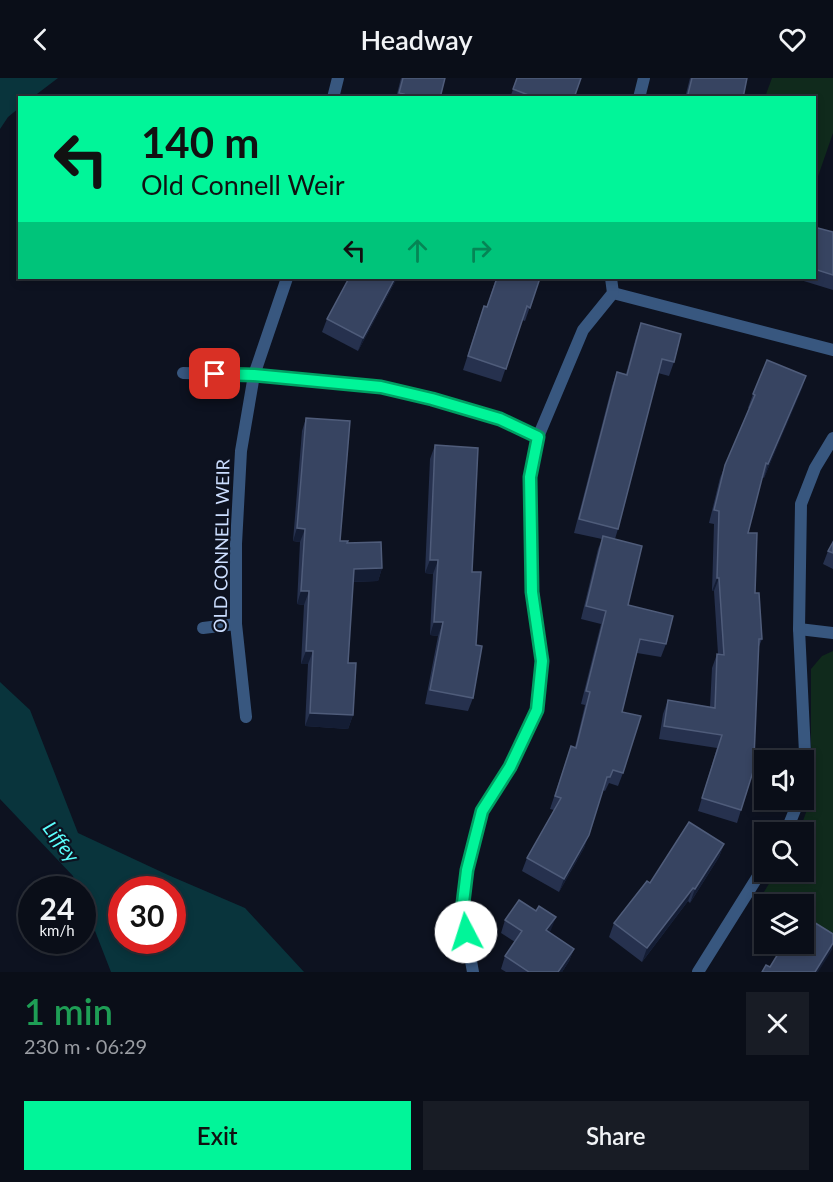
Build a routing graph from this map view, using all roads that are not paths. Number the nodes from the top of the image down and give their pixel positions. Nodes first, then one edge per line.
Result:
1 (338, 78) edge
2 (645, 78) edge
3 (334, 96) edge
4 (640, 96) edge
5 (287, 279) edge
6 (611, 279) edge
7 (613, 293) junction
8 (833, 350) edge
9 (183, 373) dead end
10 (254, 375) junction
11 (538, 437) junction
12 (833, 438) edge
13 (236, 624) junction
14 (203, 628) dead end
15 (799, 629) junction
16 (833, 633) edge
17 (246, 717) dead end
18 (805, 750) edge
19 (755, 882) edge
20 (473, 972) edge
21 (698, 972) edge

1 - 3 street
2 - 4 street
5 - 10 street, OLD CONNELL WEIR
6 - 7 street
7 - 8 street
7 - 11 street
9 - 10 street
10 - 11 street
10 - 13 street, OLD CONNELL WEIR
11 - 20 street
12 - 15 street
13 - 14 street
13 - 17 street, OLD CONNELL WEIR
15 - 16 street
15 - 18 street
19 - 21 street

